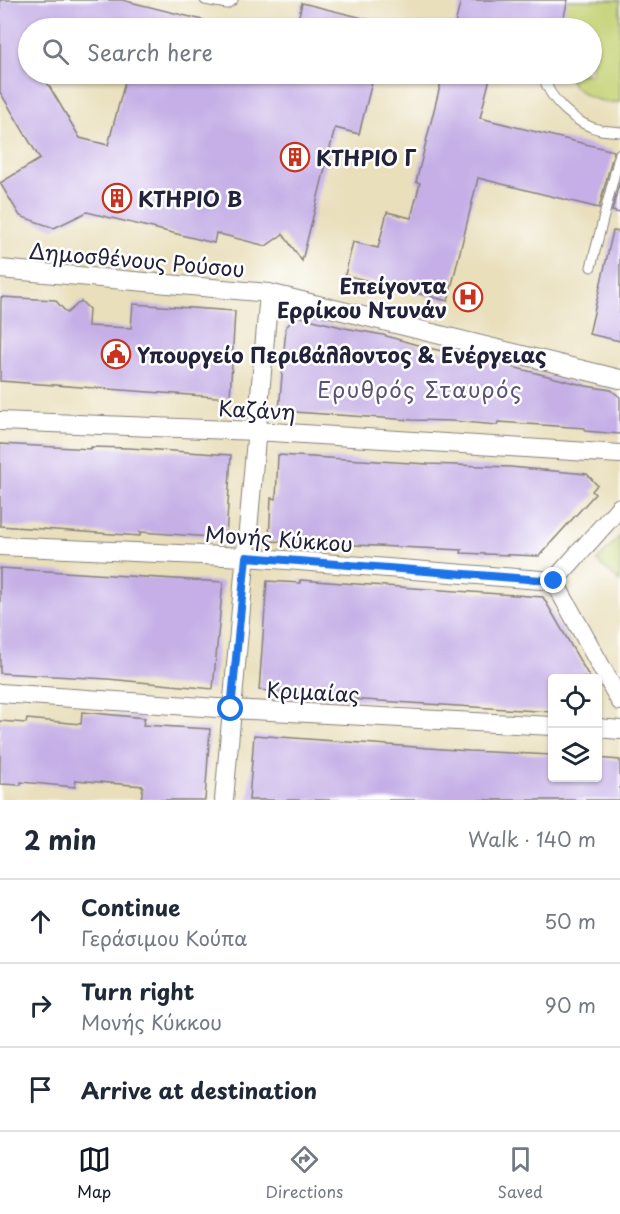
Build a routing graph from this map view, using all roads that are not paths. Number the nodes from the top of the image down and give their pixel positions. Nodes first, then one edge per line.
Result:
1 (205, 0) edge
2 (233, 0) edge
3 (546, 84) edge
4 (620, 132) edge
5 (620, 153) edge
6 (591, 267) dead end
7 (0, 269) edge
8 (269, 293) junction
9 (620, 379) edge
10 (0, 421) edge
11 (256, 431) junction
12 (620, 454) edge
13 (620, 507) edge
14 (0, 546) edge
15 (246, 557) junction
16 (554, 581) junction
17 (0, 693) edge
18 (620, 701) edge
19 (231, 709) junction
20 (548, 726) edge
21 (602, 728) edge
22 (620, 730) edge
23 (224, 800) edge

1 - 2 lane
3 - 4 lane
5 - 6 lane
7 - 8 street, Δημοσθένους Ρούσου
8 - 9 street, Δημοσθένους Ρούσου
8 - 11 street
10 - 11 street, Καζάνη
11 - 12 street, Καζάνη
11 - 15 street
13 - 16 street
14 - 15 street, Μονής Κύκκου
15 - 16 street, Μονής Κύκκου
15 - 19 street
16 - 18 street
17 - 19 street, Κριμαίας
19 - 20 street, Κριμαίας
19 - 23 street
21 - 22 street

